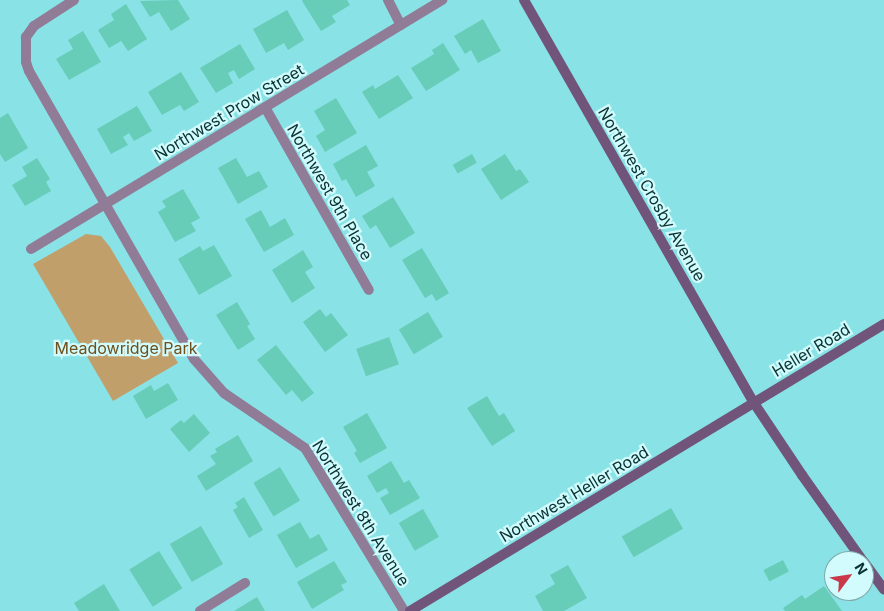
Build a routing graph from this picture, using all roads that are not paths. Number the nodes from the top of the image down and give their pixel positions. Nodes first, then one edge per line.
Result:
1 (74, 0) edge
2 (388, 0) edge
3 (442, 0) edge
4 (524, 0) edge
5 (401, 25) junction
6 (266, 109) junction
7 (105, 204) junction
8 (31, 249) dead end
9 (369, 290) dead end
10 (884, 324) edge
11 (754, 402) junction
12 (856, 551) edge
13 (874, 576) edge
14 (245, 583) dead end
15 (884, 590) edge
16 (200, 611) edge
17 (404, 611) edge
18 (410, 611) edge

1 - 7 street, Northwest 8th Avenue
2 - 5 street
3 - 5 street, Northwest Prow Street
4 - 11 street, Northwest Crosby Avenue
5 - 6 street, Northwest Prow Street
6 - 7 street, Northwest Prow Street
6 - 9 street, Northwest 9th Place
7 - 8 street, Northwest Prow Street
7 - 17 street, Northwest 8th Avenue
10 - 11 street, Heller Road
11 - 12 street, Northwest Crosby Avenue
11 - 18 street, Northwest Heller Road
13 - 15 street, Northwest Crosby Avenue
14 - 16 street

